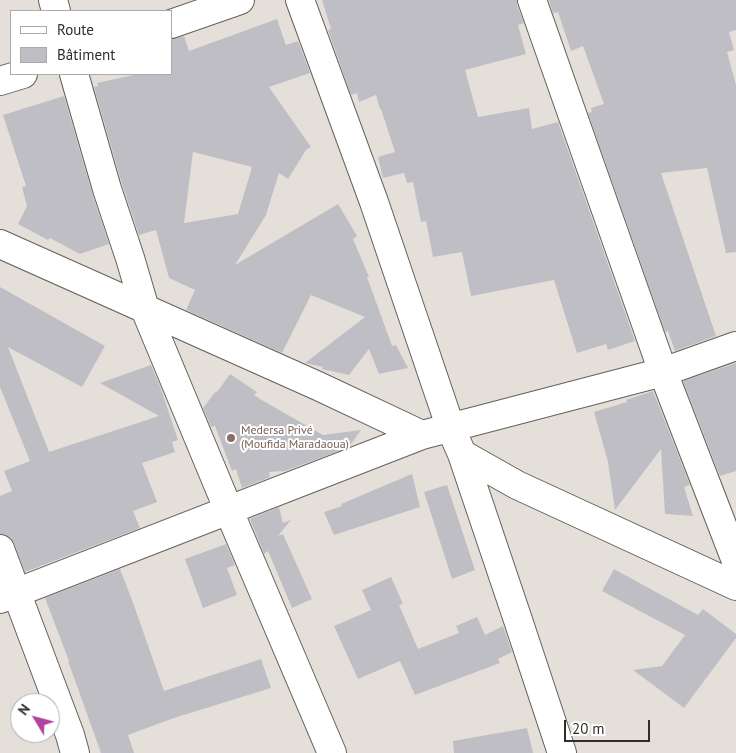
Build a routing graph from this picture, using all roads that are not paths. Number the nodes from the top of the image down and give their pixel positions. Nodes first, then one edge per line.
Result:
1 (240, 0) edge
2 (300, 0) edge
3 (532, 0) edge
4 (172, 24) edge
5 (20, 75) edge
6 (74, 75) edge
7 (0, 81) edge
8 (0, 244) edge
9 (146, 309) junction
10 (736, 346) edge
11 (663, 372) junction
12 (451, 429) junction
13 (422, 436) junction
14 (462, 454) junction
15 (229, 511) junction
16 (0, 549) edge
17 (736, 561) edge
18 (736, 586) edge
19 (8, 596) edge
20 (76, 753) edge
21 (332, 753) edge
22 (562, 753) edge

1 - 4 street
2 - 12 street
3 - 11 street
5 - 7 street
6 - 9 street
8 - 9 street
9 - 13 street
9 - 15 street
10 - 11 street
11 - 12 street
11 - 17 street
12 - 13 street
12 - 14 street
13 - 15 street
14 - 18 street
14 - 22 street
15 - 19 street
15 - 21 street
16 - 19 street
19 - 20 street

